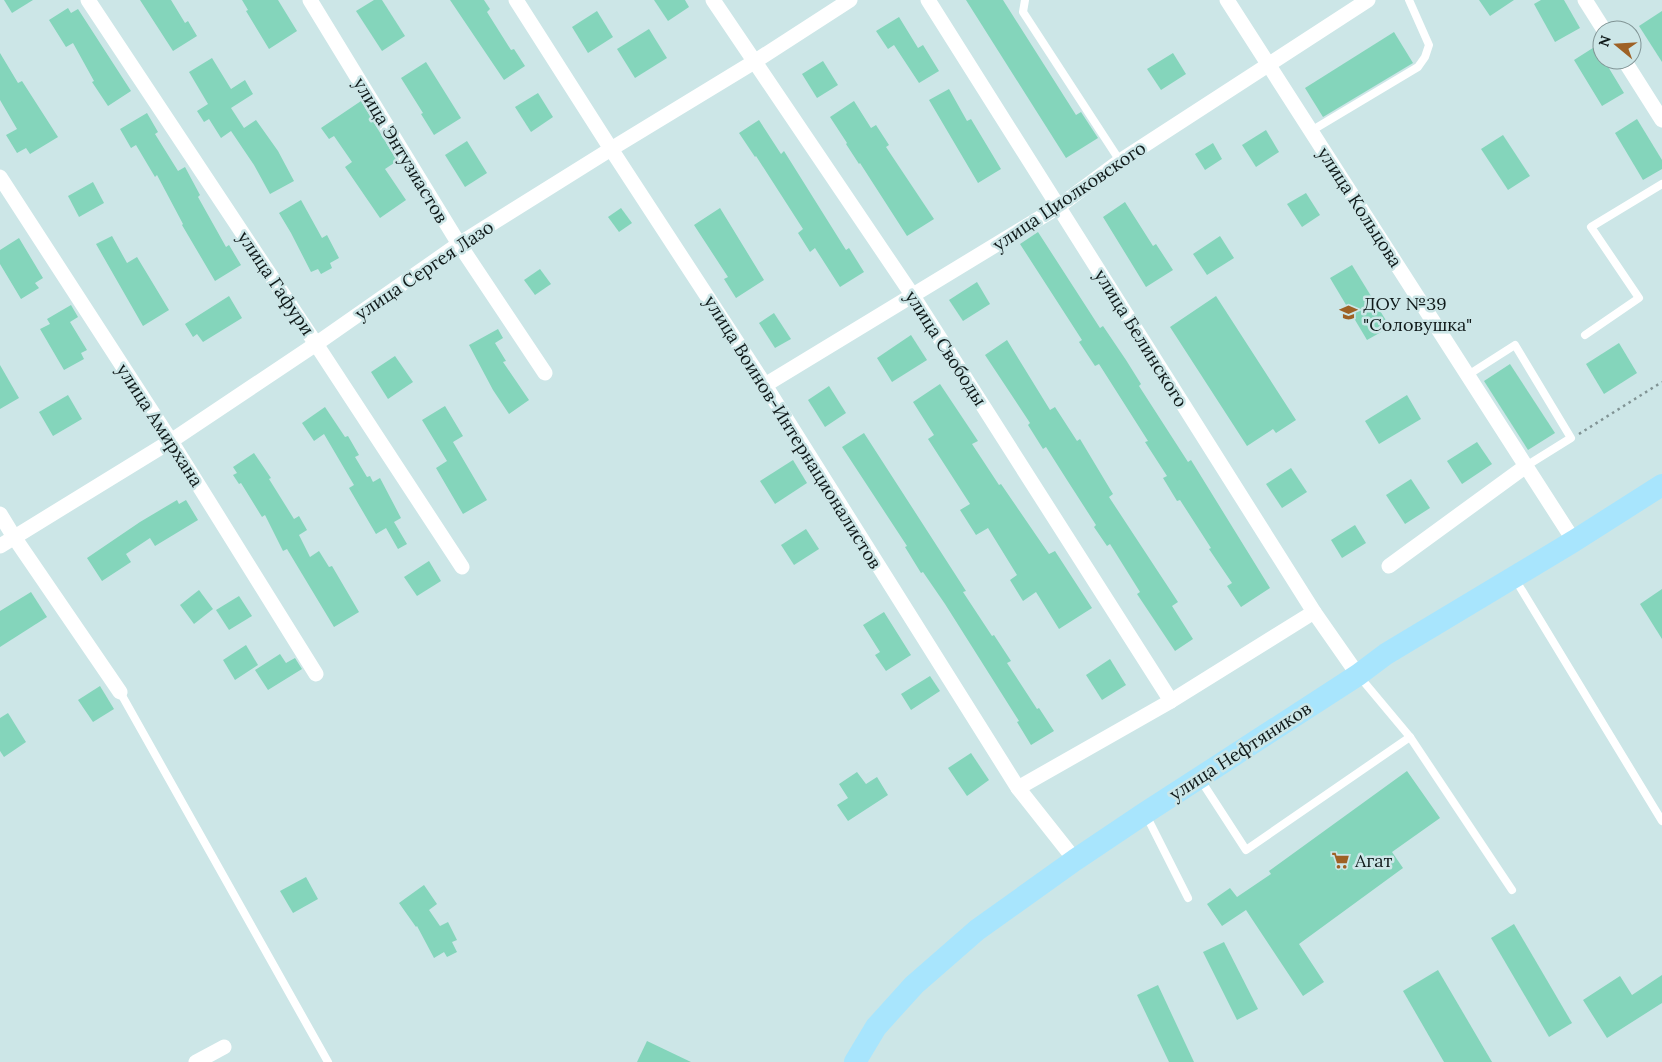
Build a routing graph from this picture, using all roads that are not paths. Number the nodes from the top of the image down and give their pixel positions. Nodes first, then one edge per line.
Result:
1 (88, 0) edge
2 (310, 0) edge
3 (516, 0) edge
4 (713, 0) edge
5 (850, 0) edge
6 (928, 0) edge
7 (1025, 0) edge
8 (1227, 0) edge
9 (1368, 0) edge
10 (1409, 0) edge
11 (1585, 0) edge
12 (1598, 20) edge
13 (754, 62) junction
14 (1268, 65) junction
15 (1630, 70) edge
16 (1662, 120) edge
17 (1311, 131) junction
18 (611, 149) junction
19 (1120, 161) junction
20 (0, 178) edge
21 (1662, 184) edge
22 (1058, 208) junction
23 (459, 244) junction
24 (913, 296) junction
25 (1586, 335) dead end
26 (316, 344) junction
27 (545, 373) dead end
28 (1468, 375) junction
29 (765, 385) junction
30 (171, 441) junction
31 (1526, 466) junction
32 (1662, 485) edge
33 (0, 514) edge
34 (14, 537) junction
35 (1574, 541) junction
36 (0, 546) edge
37 (1389, 566) dead end
38 (462, 567) dead end
39 (1514, 577) junction
40 (1314, 612) junction
41 (316, 674) dead end
42 (1358, 675) junction
43 (120, 692) joint
44 (1170, 701) junction
45 (1410, 737) junction
46 (1199, 777) junction
47 (1018, 788) junction
48 (1145, 813) junction
49 (1662, 821) edge
50 (1076, 860) junction
51 (1512, 890) dead end
52 (1188, 898) dead end
53 (224, 1047) dead end
54 (196, 1062) edge
55 (328, 1062) edge
56 (855, 1062) edge

1 - 26 street, улица Гафури
2 - 23 street, улица Энтузиастов
3 - 18 street, улица Воинов-Интернационалистов
4 - 13 street, улица Свободы
5 - 13 street, улица Сергея Лазо
6 - 22 street, улица Белинского
7 - 19 lane
8 - 14 street, улица Кольцова
9 - 14 street, улица Циолковского
10 - 17 lane
11 - 12 street
13 - 18 street, улица Сергея Лазо
13 - 24 street, улица Свободы
14 - 17 street, улица Кольцова
14 - 19 street, улица Циолковского
15 - 16 street
17 - 28 street, улица Кольцова
18 - 23 street, улица Сергея Лазо
18 - 29 street, улица Воинов-Интернационалистов
19 - 22 street, улица Циолковского
20 - 30 street, улица Амирхана
21 - 25 lane
22 - 24 street, улица Циолковского
22 - 40 street, улица Белинского
23 - 26 street, улица Сергея Лазо
23 - 27 street, улица Энтузиастов
24 - 29 street, улица Циолковского
24 - 44 street, улица Свободы
26 - 30 street, улица Сергея Лазо
26 - 38 street, улица Гафури
28 - 31 street, улица Кольцова
28 - 31 lane
29 - 47 street, улица Воинов-Интернационалистов
30 - 34 street, улица Сергея Лазо
30 - 41 street, улица Амирхана
31 - 35 street, улица Кольцова
31 - 37 street
32 - 35 main road, улица Нефтяников
33 - 34 street
34 - 36 street, улица Сергея Лазо
34 - 43 street
35 - 39 main road, улица Нефтяников
39 - 42 main road, улица Нефтяников
39 - 49 lane
40 - 42 street, улица Белинского
40 - 44 street
42 - 45 lane
42 - 46 main road, улица Нефтяников
43 - 55 lane
44 - 47 street
45 - 46 lane
45 - 51 lane
46 - 48 main road, улица Нефтяников
47 - 50 street, улица Воинов-Интернационалистов
48 - 50 main road, улица Нефтяников
48 - 52 lane
50 - 56 main road, улица Нефтяников
53 - 54 street

